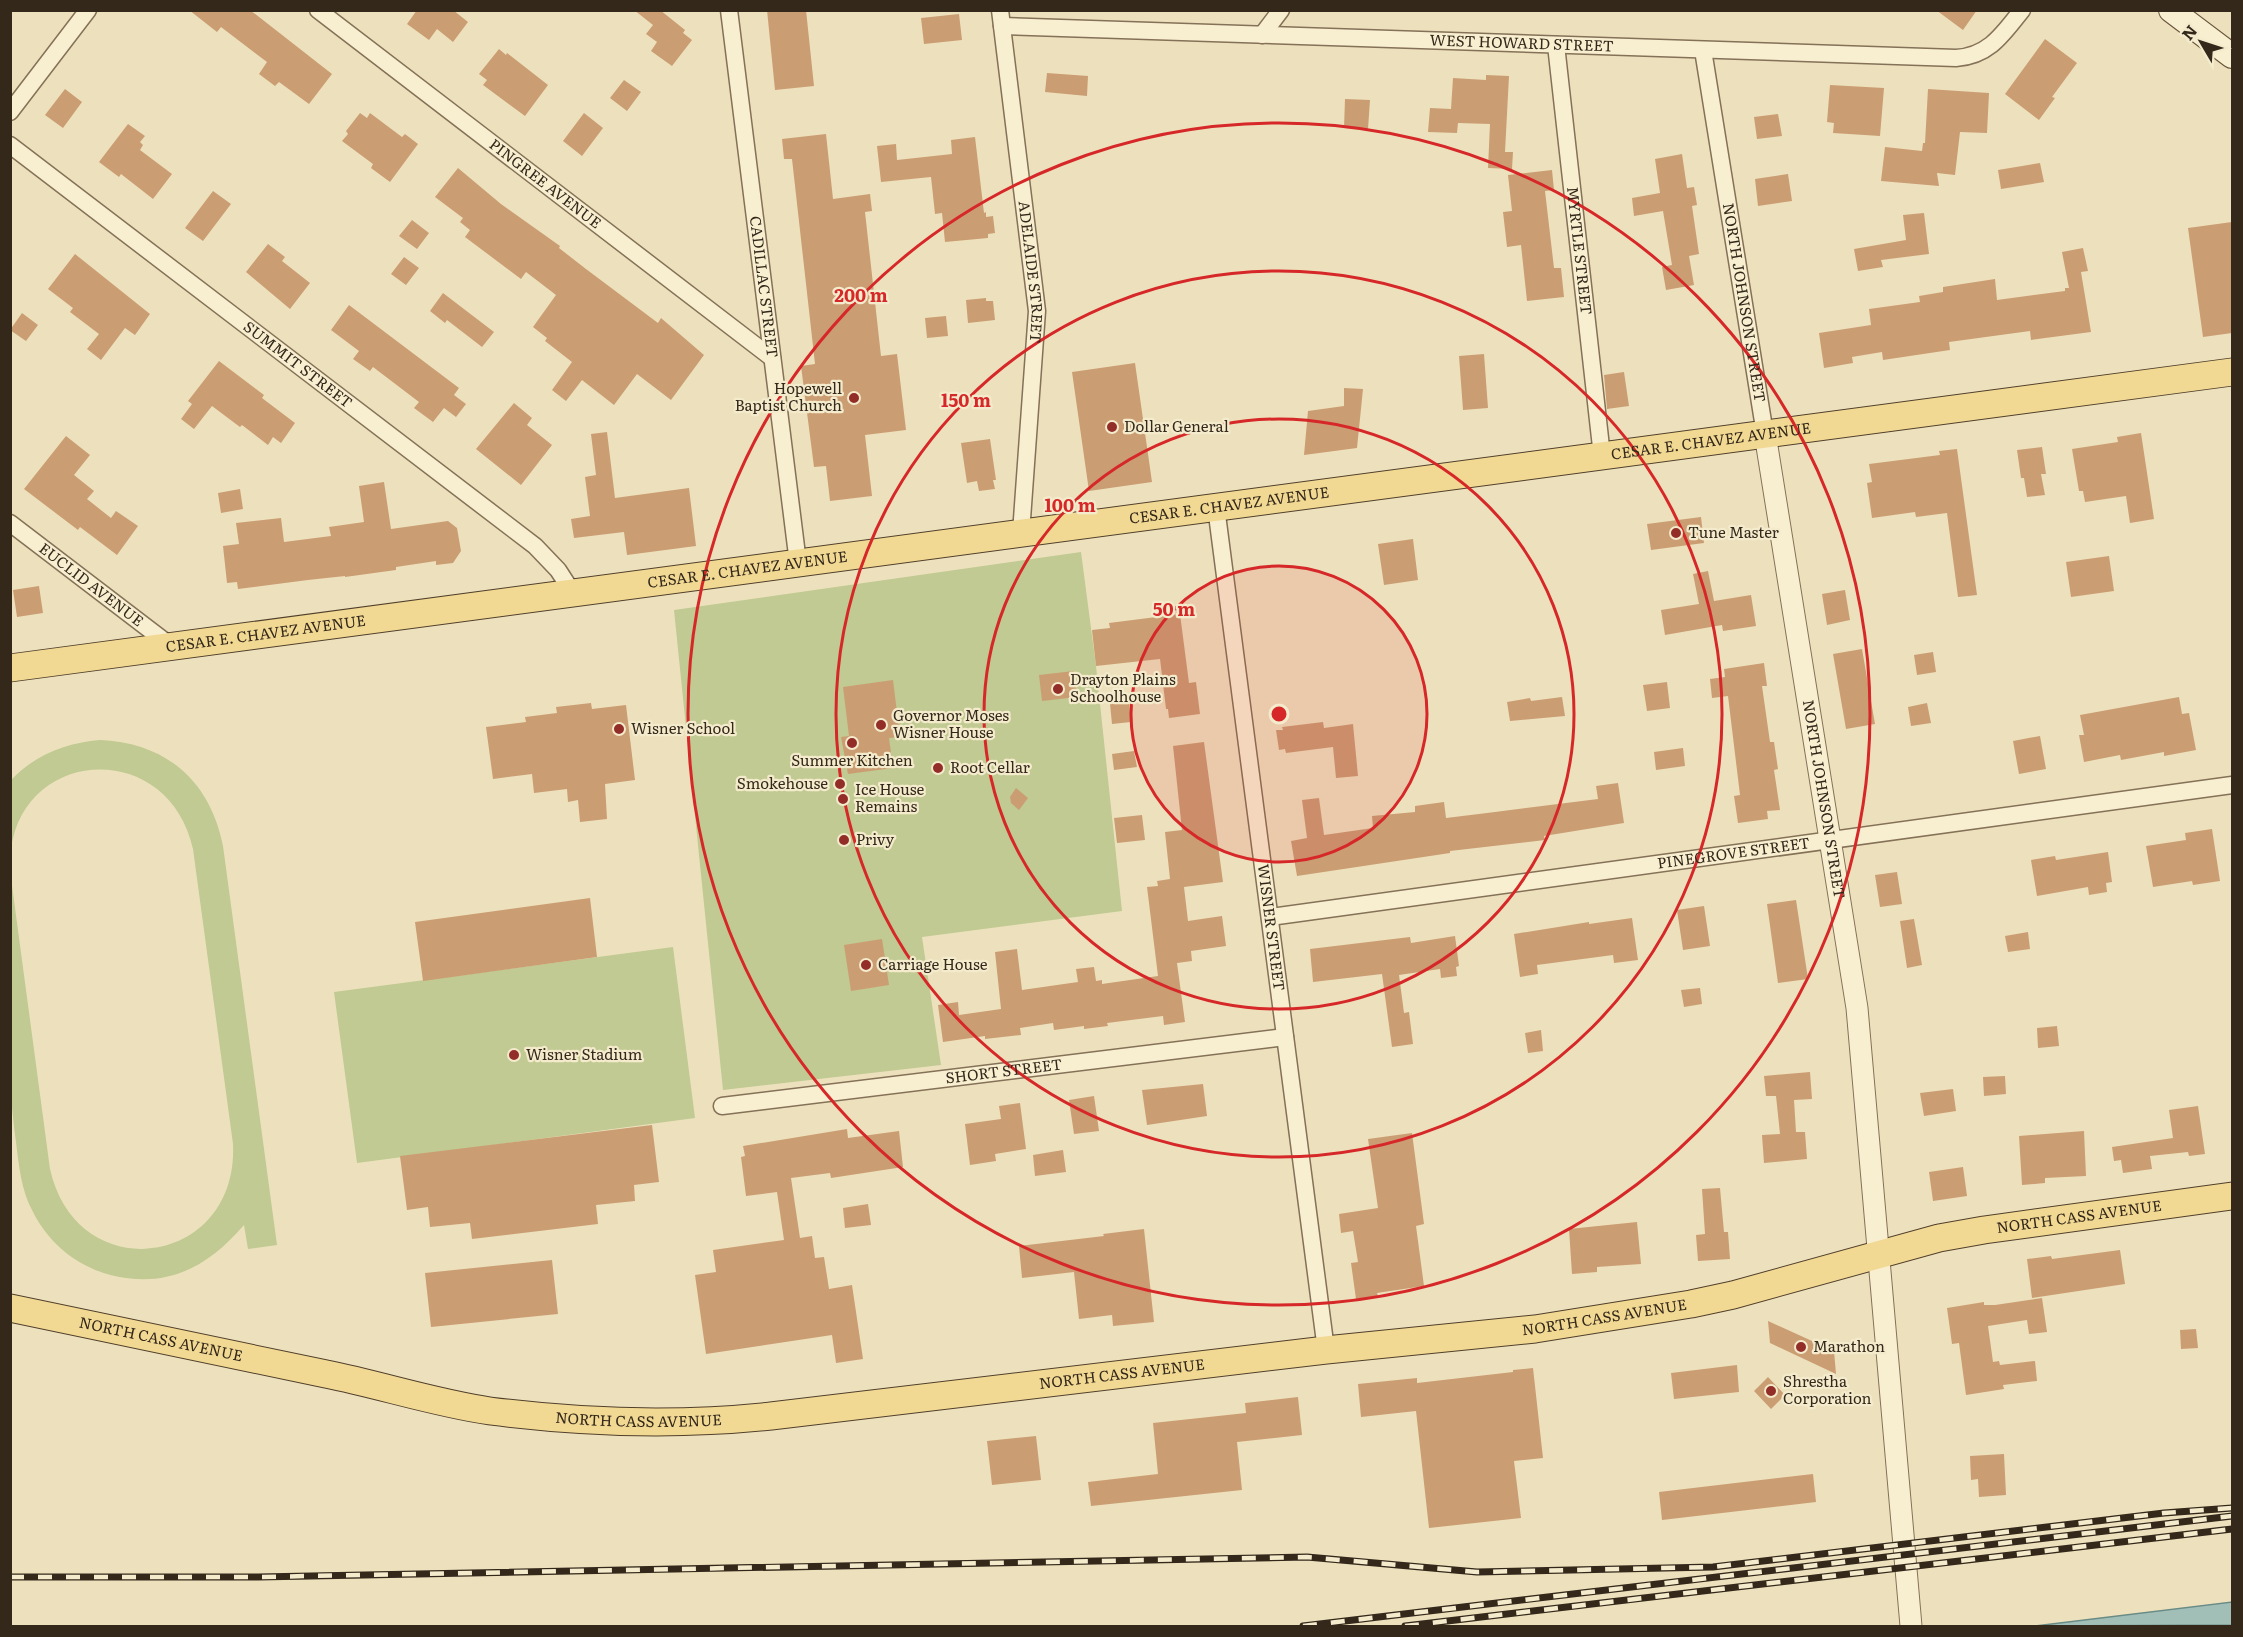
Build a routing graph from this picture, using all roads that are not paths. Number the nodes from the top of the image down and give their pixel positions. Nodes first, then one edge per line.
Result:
1 (88, 10) edge
2 (318, 10) edge
3 (729, 10) edge
4 (1281, 10) edge
5 (2022, 10) edge
6 (2171, 10) edge
7 (1001, 18) edge
8 (1262, 35) junction
9 (1556, 45) junction
10 (1703, 50) junction
11 (2232, 56) edge
12 (10, 112) edge
13 (10, 144) edge
14 (772, 358) junction
15 (2232, 372) edge
16 (1765, 434) junction
17 (1602, 456) junction
18 (1216, 507) junction
19 (10, 523) edge
20 (1020, 533) junction
21 (798, 563) junction
22 (573, 593) junction
23 (171, 646) junction
24 (10, 668) edge
25 (2232, 785) edge
26 (1830, 840) junction
27 (1270, 917) junction
28 (1286, 1037) junction
29 (722, 1106) dead end
30 (2232, 1196) edge
31 (1879, 1254) junction
32 (10, 1308) edge
33 (1326, 1350) junction
34 (1911, 1626) edge

1 - 12 street
2 - 14 street, PINGREE AVENUE
3 - 14 street, CADILLAC STREET
4 - 8 street
5 - 10 street, WEST HOWARD STREET
6 - 11 main road
7 - 8 street, WEST HOWARD STREET
7 - 20 street, ADELAIDE STREET
8 - 9 street, WEST HOWARD STREET
9 - 10 street, WEST HOWARD STREET
9 - 17 street, MYRTLE STREET
10 - 16 street, NORTH JOHNSON STREET
13 - 22 street, SUMMIT STREET
14 - 21 street, CADILLAC STREET
15 - 16 main road, CESAR E. CHAVEZ AVENUE
16 - 17 main road, CESAR E. CHAVEZ AVENUE
16 - 26 street, NORTH JOHNSON STREET
17 - 18 main road, CESAR E. CHAVEZ AVENUE
18 - 20 main road, CESAR E. CHAVEZ AVENUE
18 - 27 street, WISNER STREET
19 - 23 street, EUCLID AVENUE
20 - 21 main road, CESAR E. CHAVEZ AVENUE
21 - 22 main road, CESAR E. CHAVEZ AVENUE
22 - 23 main road, CESAR E. CHAVEZ AVENUE
23 - 24 main road, CESAR E. CHAVEZ AVENUE
25 - 26 street, PINEGROVE STREET
26 - 27 street, PINEGROVE STREET
26 - 31 street, NORTH JOHNSON STREET
27 - 28 street, WISNER STREET
28 - 29 street, SHORT STREET
28 - 33 street, WISNER STREET
30 - 31 main road, NORTH CASS AVENUE
31 - 33 main road, NORTH CASS AVENUE
31 - 34 street, NORTH JOHNSON STREET
32 - 33 main road, NORTH CASS AVENUE

